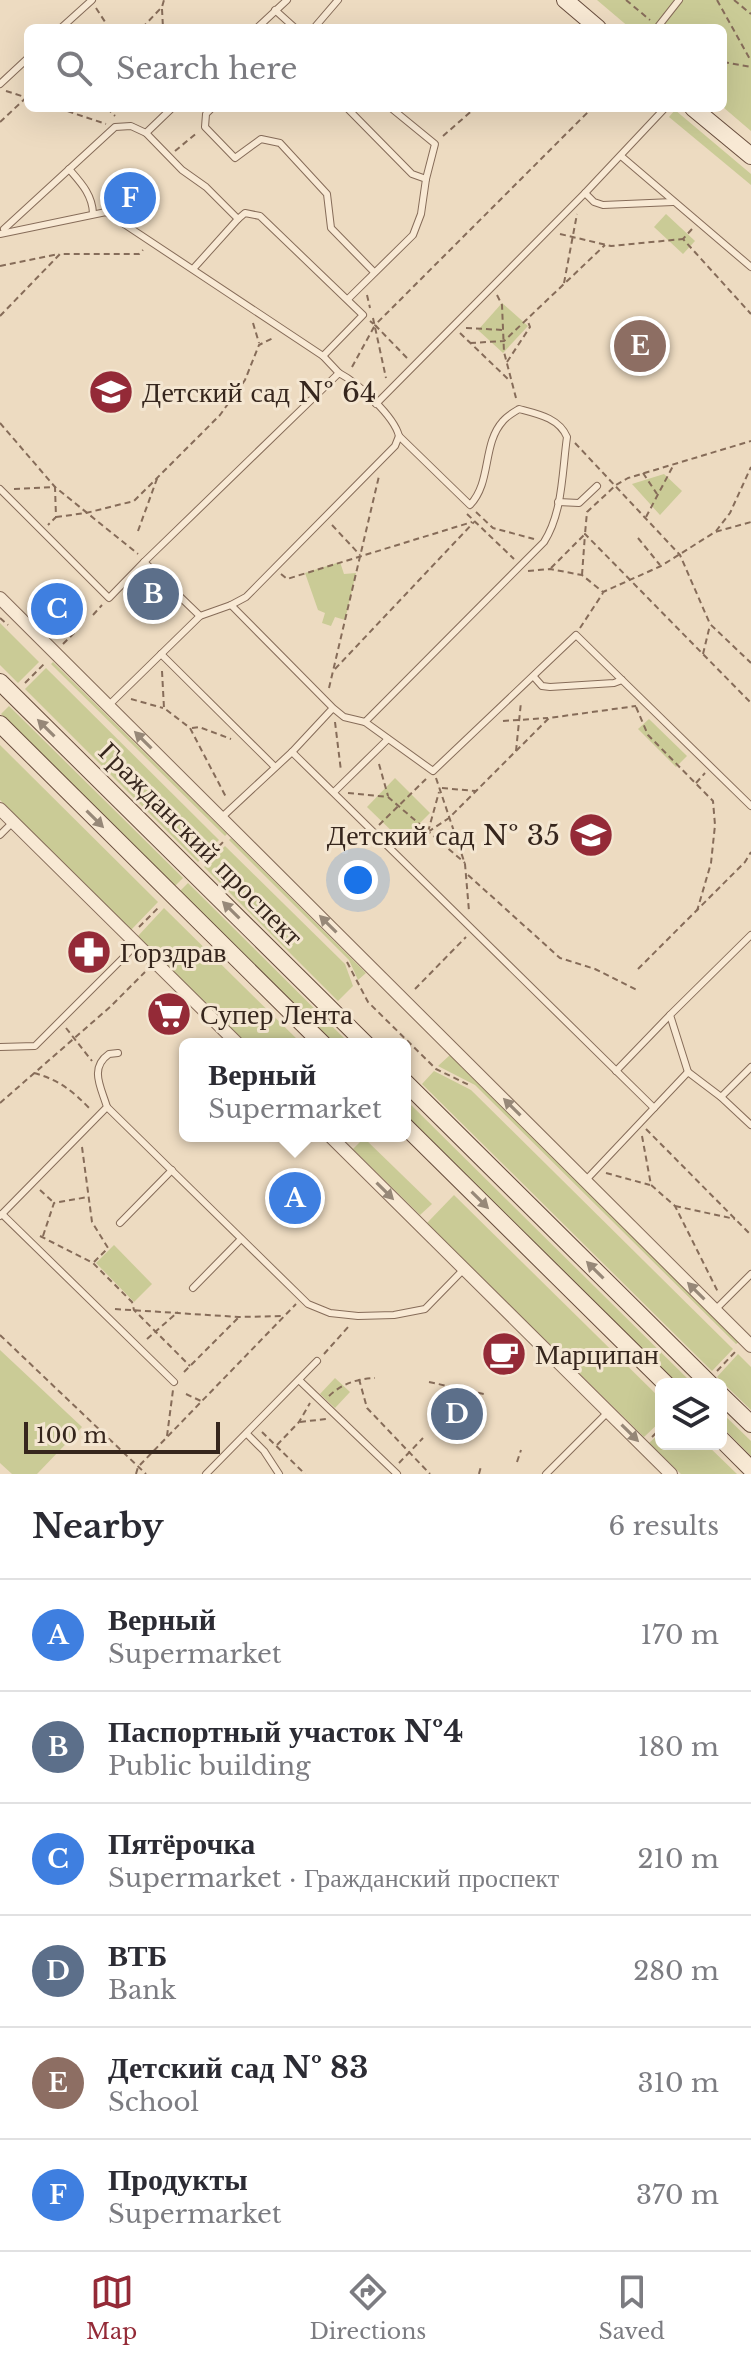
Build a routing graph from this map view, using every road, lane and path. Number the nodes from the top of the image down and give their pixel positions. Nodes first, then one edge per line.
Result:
1 (92, 0) edge
2 (164, 0) edge
3 (287, 0) edge
4 (338, 0) edge
5 (565, 0) edge
6 (626, 0) edge
7 (679, 0) edge
8 (717, 0) edge
9 (734, 0) edge
10 (162, 7) junction
11 (275, 10) junction
12 (751, 14) edge
13 (65, 24) edge
14 (107, 24) edge
15 (146, 24) edge
16 (163, 24) edge
17 (261, 24) edge
18 (291, 24) edge
19 (317, 24) edge
20 (593, 24) edge
21 (653, 24) edge
22 (661, 24) edge
23 (751, 61) edge
24 (24, 62) edge
25 (727, 63) edge
26 (751, 67) edge
27 (0, 86) edge
28 (24, 96) edge
29 (24, 100) edge
30 (72, 112) edge
31 (110, 112) edge
32 (168, 112) edge
33 (208, 112) edge
34 (351, 112) edge
35 (396, 112) edge
36 (471, 112) edge
37 (588, 112) edge
38 (661, 112) edge
39 (698, 112) edge
40 (0, 122) edge
41 (119, 126) junction
42 (205, 127) junction
43 (146, 133) junction
44 (435, 144) junction
45 (621, 156) junction
46 (751, 156) edge
47 (168, 157) junction
48 (235, 158) junction
49 (242, 165) dead end
50 (69, 169) junction
51 (426, 179) junction
52 (583, 195) junction
53 (673, 202) junction
54 (93, 213) junction
55 (238, 219) junction
56 (698, 223) junction
57 (548, 231) junction
58 (1, 233) edge
59 (573, 237) junction
60 (683, 239) junction
61 (152, 243) junction
62 (605, 245) junction
63 (60, 254) junction
64 (0, 266) edge
65 (751, 267) edge
66 (193, 269) junction
67 (374, 272) junction
68 (364, 282) junction
69 (563, 285) junction
70 (492, 287) junction
71 (348, 299) junction
72 (249, 306) junction
73 (751, 314) edge
74 (0, 316) edge
75 (527, 319) junction
76 (375, 325) junction
77 (453, 326) junction
78 (503, 330) junction
79 (287, 332) junction
80 (504, 341) junction
81 (470, 343) junction
82 (259, 345) junction
83 (323, 356) junction
84 (507, 363) junction
85 (414, 365) junction
86 (339, 373) junction
87 (347, 377) junction
88 (511, 382) junction
89 (388, 391) junction
90 (376, 404) junction
91 (519, 409) junction
92 (0, 423) edge
93 (399, 436) junction
94 (567, 437) junction
95 (751, 441) edge
96 (383, 458) junction
97 (673, 464) junction
98 (751, 467) edge
99 (643, 473) junction
100 (159, 474) junction
101 (616, 485) junction
102 (597, 486) dead end
103 (55, 487) junction
104 (0, 490) edge
105 (658, 495) junction
106 (558, 502) junction
107 (470, 505) junction
108 (86, 513) junction
109 (56, 517) junction
110 (324, 517) junction
111 (646, 518) junction
112 (751, 522) edge
113 (42, 531) junction
114 (138, 531) dead end
115 (715, 532) junction
116 (585, 534) junction
117 (638, 538) dead end
118 (544, 542) junction
119 (680, 555) junction
120 (360, 556) junction
121 (143, 559) junction
122 (521, 565) junction
123 (661, 566) junction
124 (274, 567) junction
125 (550, 569) junction
126 (582, 575) junction
127 (630, 581) junction
128 (603, 592) junction
129 (0, 598) edge
130 (109, 598) junction
131 (231, 605) junction
132 (93, 615) dead end
133 (200, 616) junction
134 (0, 618) edge
135 (710, 624) junction
136 (11, 629) dead end
137 (76, 631) dead end
138 (576, 635) junction
139 (60, 647) dead end
140 (161, 654) junction
141 (703, 655) junction
142 (49, 658) dead end
143 (751, 663) edge
144 (333, 671) junction
145 (534, 677) junction
146 (622, 680) junction
147 (0, 682) edge
148 (23, 686) dead end
149 (523, 687) junction
150 (130, 699) dead end
151 (326, 701) junction
152 (646, 703) junction
153 (751, 703) edge
154 (109, 706) junction
155 (635, 707) junction
156 (164, 708) junction
157 (333, 708) junction
158 (549, 718) junction
159 (519, 720) junction
160 (487, 721) junction
161 (365, 722) junction
162 (0, 724) edge
163 (190, 728) junction
164 (388, 739) junction
165 (257, 749) junction
166 (376, 751) junction
167 (292, 752) junction
168 (516, 752) junction
169 (275, 767) junction
170 (711, 767) junction
171 (433, 771) junction
172 (696, 783) junction
173 (343, 784) junction
174 (440, 788) junction
175 (477, 791) junction
176 (334, 792) junction
177 (388, 797) junction
178 (751, 806) edge
179 (399, 807) junction
180 (0, 809) edge
181 (232, 809) junction
182 (221, 818) junction
183 (449, 818) junction
184 (13, 822) junction
185 (373, 831) junction
186 (428, 832) junction
187 (0, 835) edge
188 (229, 836) dead end
189 (751, 852) edge
190 (201, 864) dead end
191 (465, 864) junction
192 (467, 874) junction
193 (161, 905) dead end
194 (697, 911) junction
195 (472, 929) junction
196 (751, 935) edge
197 (135, 938) junction
198 (347, 962) dead end
199 (638, 969) dead end
200 (146, 971) dead end
201 (415, 989) dead end
202 (637, 990) dead end
203 (670, 1015) junction
204 (60, 1021) junction
205 (232, 1038) edge
206 (317, 1038) edge
207 (360, 1038) edge
208 (404, 1038) edge
209 (74, 1039) junction
210 (411, 1044) edge
211 (0, 1047) edge
212 (118, 1053) dead end
213 (98, 1066) junction
214 (751, 1067) edge
215 (616, 1071) junction
216 (688, 1072) junction
217 (34, 1073) junction
218 (411, 1088) edge
219 (473, 1088) dead end
220 (721, 1097) junction
221 (0, 1103) edge
222 (107, 1107) junction
223 (654, 1108) junction
224 (97, 1117) junction
225 (639, 1123) junction
226 (751, 1125) edge
227 (411, 1132) edge
228 (80, 1134) junction
229 (336, 1142) edge
230 (172, 1170) junction
231 (595, 1170) junction
232 (586, 1180) junction
233 (33, 1182) junction
234 (651, 1185) junction
235 (89, 1197) junction
236 (54, 1203) junction
237 (675, 1206) junction
238 (1, 1215) edge
239 (736, 1219) junction
240 (120, 1223) dead end
241 (13, 1224) junction
242 (751, 1235) edge
243 (43, 1237) junction
244 (241, 1239) junction
245 (93, 1263) junction
246 (464, 1269) junction
247 (751, 1274) edge
248 (193, 1288) dead end
249 (718, 1292) dead end
250 (302, 1299) junction
251 (99, 1309) junction
252 (134, 1310) junction
253 (715, 1310) junction
254 (179, 1312) junction
255 (285, 1316) junction
256 (358, 1316) junction
257 (239, 1317) junction
258 (156, 1332) junction
259 (0, 1335) edge
260 (138, 1347) junction
261 (744, 1349) edge
262 (317, 1361) joint
263 (190, 1366) junction
264 (184, 1372) dead end
265 (375, 1378) dead end
266 (660, 1378) edge
267 (713, 1378) edge
268 (359, 1379) junction
269 (299, 1380) junction
270 (174, 1382) joint
271 (429, 1382) dead end
272 (186, 1394) dead end
273 (484, 1394) dead end
274 (315, 1395) junction
275 (202, 1401) junction
276 (727, 1401) edge
277 (322, 1402) junction
278 (608, 1412) junction
279 (339, 1418) junction
280 (299, 1422) junction
281 (751, 1424) edge
282 (255, 1426) junction
283 (247, 1434) junction
284 (655, 1434) edge
285 (167, 1437) junction
286 (423, 1438) dead end
287 (648, 1441) dead end
288 (727, 1445) edge
289 (276, 1446) junction
290 (521, 1450) dead end
291 (409, 1453) junction
292 (517, 1462) dead end
293 (481, 1466) dead end
294 (138, 1467) junction
295 (751, 1469) edge
296 (395, 1472) edge
297 (277, 1473) edge
298 (136, 1474) edge
299 (146, 1474) edge
300 (206, 1474) edge
301 (305, 1474) edge
302 (430, 1474) edge
303 (479, 1474) edge
304 (546, 1474) edge
305 (671, 1474) edge

1 - 13 lane
1 - 14 path
2 - 10 path
3 - 11 lane
4 - 19 lane
5 - 20 main road
6 - 21 path
7 - 22 lane
8 - 23 path
9 - 12 path
10 - 15 path
10 - 16 path
11 - 17 lane
11 - 18 lane
24 - 27 lane
25 - 26 path
27 - 28 path
29 - 40 path
30 - 41 path
31 - 41 path
32 - 43 lane
33 - 42 lane
34 - 51 lane
35 - 44 lane
36 - 44 path
37 - 76 path
38 - 45 lane
39 - 46 main road
41 - 43 lane
41 - 50 lane
42 - 47 path
42 - 48 lane
43 - 47 lane
44 - 51 lane
45 - 52 lane
45 - 53 lane
47 - 55 lane
48 - 49 lane
48 - 67 lane
50 - 54 lane
50 - 58 lane
51 - 67 lane
52 - 53 lane
52 - 57 lane
52 - 59 path
53 - 56 lane
54 - 58 lane
54 - 61 lane
55 - 66 lane
55 - 71 lane
56 - 60 path
56 - 65 lane
57 - 59 path
57 - 70 lane
59 - 62 path
59 - 69 path
60 - 62 path
60 - 73 path
61 - 63 path
61 - 66 lane
62 - 69 path
63 - 64 path
63 - 74 path
66 - 72 lane
67 - 68 lane
68 - 71 lane
68 - 76 path
69 - 75 path
70 - 77 lane
70 - 78 path
71 - 83 lane
72 - 79 lane
72 - 82 path
75 - 80 path
75 - 84 path
76 - 85 path
76 - 87 path
76 - 89 path
77 - 78 path
77 - 81 path
77 - 85 lane
78 - 80 path
79 - 82 path
79 - 83 lane
80 - 81 path
80 - 84 path
81 - 88 path
82 - 100 path
83 - 86 lane
84 - 88 path
85 - 89 lane
86 - 87 lane
86 - 121 lane
87 - 90 lane
88 - 91 path
89 - 90 lane
90 - 93 lane
91 - 94 lane
91 - 107 lane
92 - 103 path
93 - 96 lane
93 - 107 lane
94 - 101 path
94 - 106 lane
95 - 97 path
96 - 110 lane
96 - 120 path
97 - 99 path
97 - 105 path
98 - 115 path
99 - 101 path
99 - 105 path
100 - 108 path
100 - 114 path
101 - 111 path
101 - 116 path
102 - 106 lane
103 - 104 path
103 - 108 path
103 - 109 path
104 - 113 lane
105 - 111 path
106 - 118 lane
107 - 118 path
108 - 109 path
108 - 121 path
109 - 113 path
110 - 120 path
110 - 124 lane
111 - 119 path
112 - 115 path
113 - 130 lane
115 - 119 path
116 - 125 path
116 - 126 path
116 - 127 path
117 - 123 path
118 - 122 lane
119 - 123 path
119 - 135 path
120 - 124 path
120 - 144 path
120 - 144 path
121 - 130 lane
121 - 133 lane
122 - 125 path
122 - 161 lane
123 - 127 path
124 - 131 lane
125 - 126 path
126 - 128 path
127 - 128 path
127 - 141 path
128 - 138 path
129 - 154 street
130 - 132 path
131 - 133 lane
131 - 151 lane
133 - 140 lane
134 - 136 path
135 - 141 path
135 - 143 path
137 - 139 path
138 - 145 lane
138 - 146 lane
140 - 154 lane
140 - 156 path
140 - 165 lane
141 - 153 path
142 - 148 path
144 - 151 path
145 - 146 lane
145 - 149 lane
146 - 152 lane
207 -> 147 main road, Гражданский проспект
149 - 159 path
149 - 160 lane
150 - 156 path
151 - 157 lane
152 - 155 path
152 - 170 lane
182 -> 154 street
155 - 158 path
155 - 172 path
156 - 163 path
157 - 161 lane
157 - 167 lane
157 - 173 path
158 - 159 path
158 - 168 path
159 - 160 path
159 - 168 path
160 - 171 lane
161 - 164 lane
162 -> 206 main road, Гражданский проспект
163 - 165 path
163 - 181 path
164 - 166 lane
164 - 171 lane
165 - 169 lane
166 - 173 lane
166 - 177 path
167 - 169 lane
167 - 176 lane
168 - 175 path
169 - 181 lane
170 - 172 path
170 - 178 lane
171 - 174 path
171 - 179 path
172 - 194 path
173 - 176 lane
174 - 175 path
174 - 183 path
174 - 186 path
175 - 183 path
176 - 177 path
176 - 185 lane
177 - 179 path
179 - 185 path
179 - 186 path
180 - 184 street
181 - 182 lane
232 -> 182 street
183 - 186 path
183 - 191 path
184 - 187 lane
184 - 197 street
185 - 195 lane
186 - 191 path
188 - 190 path
189 - 194 path
191 - 192 path
192 - 195 path
192 - 202 path
193 - 197 path
194 - 199 path
195 - 201 path
195 - 215 lane
196 - 203 lane
197 - 204 lane
197 - 205 street
198 - 208 path
200 - 209 path
203 - 215 lane
203 - 216 lane
204 - 209 path
204 - 211 lane
209 - 213 path
209 - 217 path
210 - 219 path
212 - 213 lane
213 - 222 lane
214 - 220 lane
215 - 223 lane
216 - 220 lane
216 - 223 lane
217 - 221 path
217 - 224 path
267 -> 218 main road
220 - 226 lane
222 - 224 lane
222 - 230 lane
223 - 225 lane
224 - 228 lane
225 - 231 lane
225 - 234 path
225 - 239 path
227 -> 266 main road
228 - 233 lane
228 - 235 path
229 -> 246 street
230 - 240 lane
230 - 244 lane
231 - 232 lane
231 - 234 path
253 -> 232 street
233 - 236 path
233 - 238 lane
234 - 237 path
235 - 236 path
235 - 245 path
236 - 243 path
237 - 239 path
237 - 249 path
238 - 241 lane
239 - 242 path
241 - 243 path
241 - 251 lane
243 - 245 path
244 - 248 lane
244 - 250 lane
245 - 252 path
246 - 256 lane
246 - 278 street
247 - 253 lane
250 - 255 path
250 - 256 lane
251 - 252 path
251 - 260 lane
252 - 254 path
252 - 258 path
253 - 261 street
254 - 257 path
254 - 258 path
255 - 257 path
255 - 275 path
256 - 262 path
257 - 263 path
258 - 260 path
258 - 263 path
259 - 294 path
260 - 270 lane
261 - 267 path
262 - 269 lane
263 - 264 path
265 - 268 path
268 - 277 path
268 - 291 path
269 - 274 lane
269 - 282 lane
270 - 285 path
271 - 273 path
272 - 275 path
274 - 277 lane
274 - 280 path
275 - 285 path
276 - 281 main road
277 - 279 lane
278 - 304 lane
278 -> 305 street
279 - 280 path
279 - 296 lane
280 - 289 path
282 - 283 lane
282 - 289 path
283 - 297 lane
283 - 300 lane
284 - 287 path
285 - 294 path
286 - 291 path
288 - 295 main road
289 - 301 path
290 - 292 path
291 - 296 path
291 - 302 path
293 - 303 path
294 - 298 path
294 - 299 path

